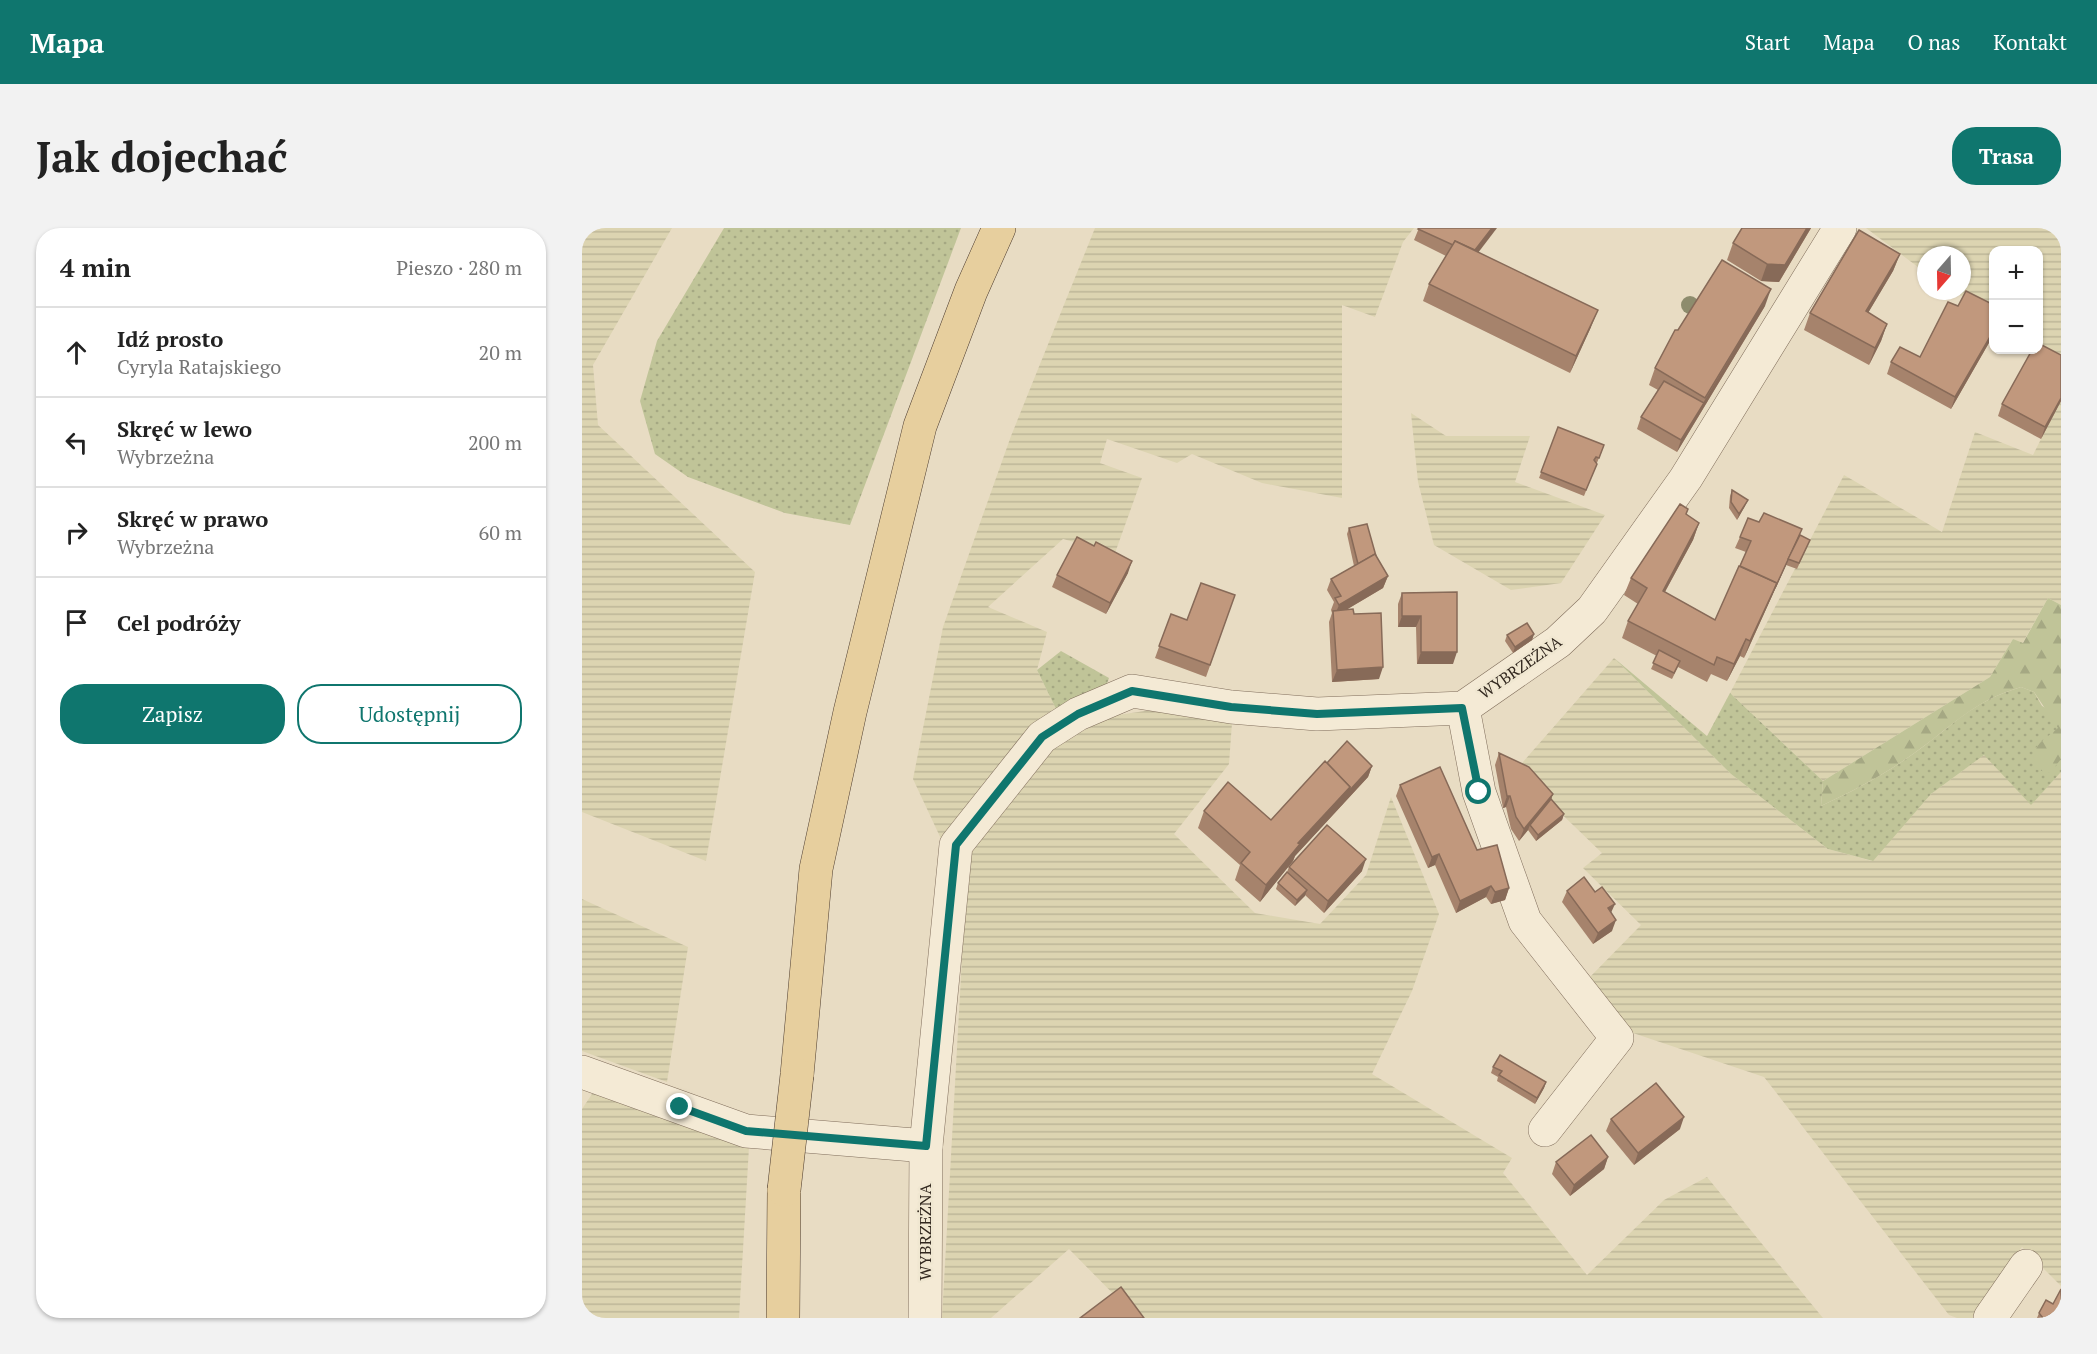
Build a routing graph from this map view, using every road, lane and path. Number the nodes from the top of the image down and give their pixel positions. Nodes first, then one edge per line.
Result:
1 (999, 228) edge
2 (1840, 228) edge
3 (1462, 708) junction
4 (582, 1072) edge
5 (1545, 1130) dead end
6 (926, 1146) junction
7 (2026, 1266) dead end
8 (783, 1318) edge
9 (925, 1318) edge
10 (1990, 1318) edge

1 - 8 main road, bridge
2 - 3 street, WYBRZEŻNA
3 - 5 street
3 - 6 street, WYBRZEŻNA
4 - 6 street
6 - 9 street, WYBRZEŻNA
7 - 10 street

